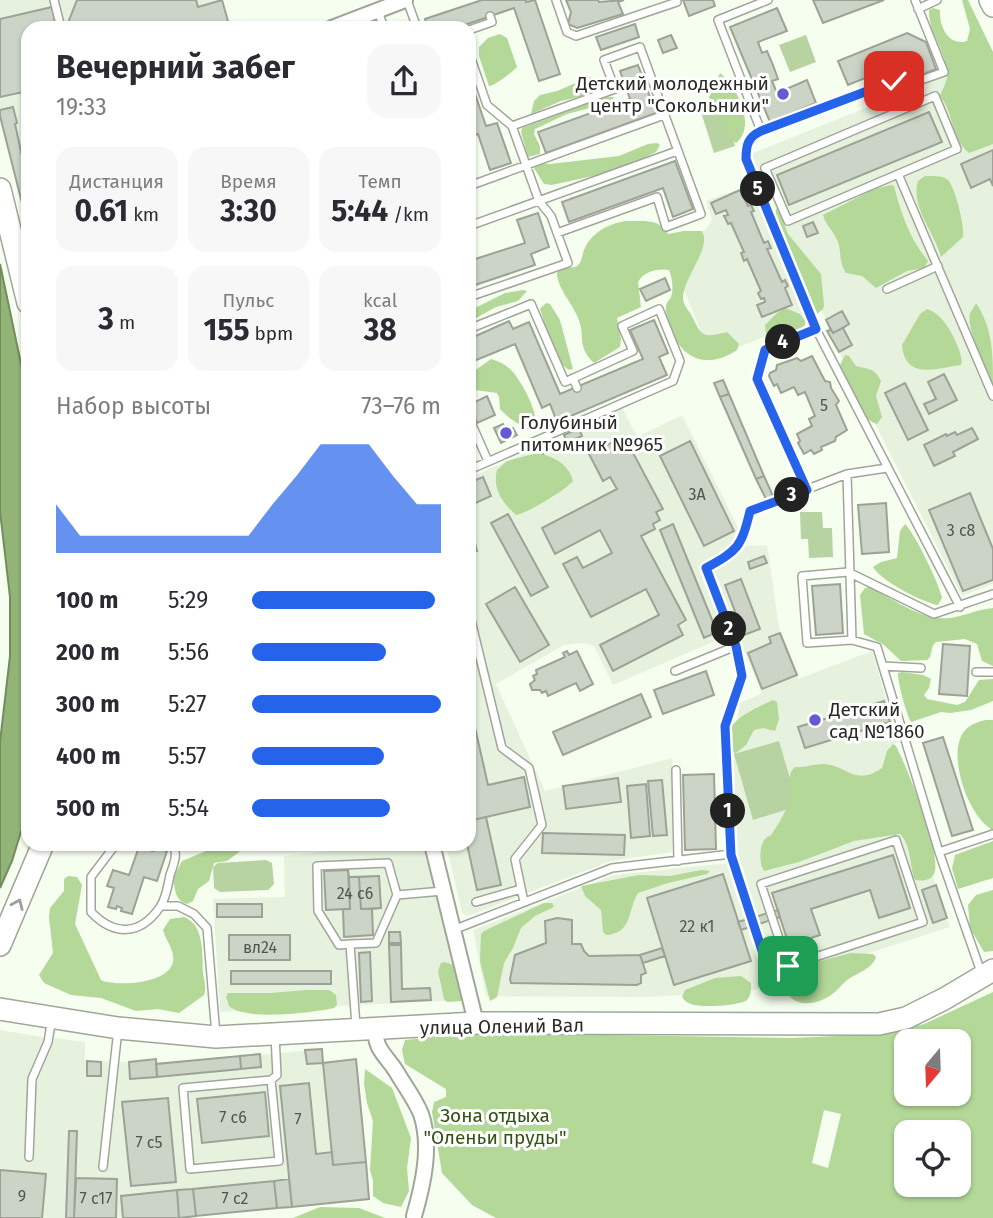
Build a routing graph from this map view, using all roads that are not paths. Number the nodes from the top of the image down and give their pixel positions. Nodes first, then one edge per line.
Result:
1 (54, 0) edge
2 (406, 0) edge
3 (556, 0) edge
4 (676, 0) edge
5 (768, 0) edge
6 (915, 0) edge
7 (937, 0) edge
8 (990, 0) edge
9 (993, 6) edge
10 (918, 9) junction
11 (378, 10) junction
12 (490, 16) dead end
13 (59, 21) edge
14 (350, 21) edge
15 (382, 21) edge
16 (414, 21) edge
17 (476, 28) edge
18 (476, 73) edge
19 (664, 116) junction
20 (512, 126) junction
21 (761, 131) junction
22 (677, 151) junction
23 (526, 165) junction
24 (898, 174) junction
25 (476, 183) edge
26 (0, 189) edge
27 (539, 201) junction
28 (476, 224) edge
29 (557, 233) junction
30 (938, 266) junction
31 (21, 274) edge
32 (887, 289) dead end
33 (476, 296) edge
34 (476, 326) edge
35 (816, 329) junction
36 (573, 378) junction
37 (577, 388) dead end
38 (993, 396) edge
39 (476, 434) edge
40 (488, 461) junction
41 (476, 467) edge
42 (887, 468) junction
43 (847, 474) junction
44 (807, 490) junction
45 (848, 572) junction
46 (993, 594) edge
47 (960, 607) junction
48 (852, 640) junction
49 (476, 641) edge
50 (736, 646) junction
51 (883, 666) junction
52 (921, 668) dead end
53 (675, 671) dead end
54 (976, 672) dead end
55 (993, 672) edge
56 (676, 770) dead end
57 (993, 834) edge
58 (40, 851) edge
59 (110, 851) edge
60 (176, 851) edge
61 (434, 851) edge
62 (939, 852) junction
63 (731, 855) junction
64 (678, 860) junction
65 (521, 889) junction
66 (443, 891) junction
67 (397, 895) junction
68 (477, 902) dead end
69 (524, 902) junction
70 (162, 906) junction
71 (452, 931) junction
72 (350, 944) junction
73 (0, 945) edge
74 (788, 966) junction
75 (769, 972) junction
76 (988, 973) edge
77 (773, 984) dead end
78 (0, 1009) edge
79 (52, 1018) junction
80 (476, 1023) junction
81 (118, 1028) junction
82 (366, 1030) junction
83 (275, 1035) junction
84 (216, 1037) junction
85 (271, 1080) junction
86 (29, 1157) dead end
87 (103, 1167) dead end
88 (414, 1217) edge

1 - 13 lane
2 - 11 street
2 - 16 lane
3 - 4 lane
5 - 21 lane
6 - 10 lane
7 - 10 lane
8 - 9 main road
10 - 21 lane
11 - 14 street
11 - 15 lane
12 - 17 lane
18 - 20 lane
19 - 20 lane
19 - 22 lane
19 - 23 lane
20 - 23 lane
21 - 35 lane
22 - 27 lane
22 - 29 lane
23 - 25 lane
23 - 27 lane
24 - 24 lane
24 - 30 lane
26 - 31 main road
27 - 28 lane
27 - 29 lane
29 - 33 lane
30 - 32 lane
30 - 38 lane
34 - 36 lane
35 - 42 lane
35 - 44 lane
36 - 37 lane
36 - 40 lane
39 - 40 lane
40 - 41 lane
42 - 43 lane
42 - 47 lane
43 - 44 lane
43 - 45 lane
44 - 50 lane
45 - 47 lane
45 - 48 lane
45 - 48 lane
46 - 47 lane
48 - 51 lane
49 - 65 lane
50 - 53 lane
50 - 63 lane
51 - 52 lane
51 - 62 lane
54 - 55 lane
56 - 64 lane
57 - 62 lane
73 -> 58 main road
59 - 70 lane
60 - 70 lane
61 - 66 street
62 - 76 lane
63 - 64 lane
63 - 75 lane
64 - 69 lane
65 - 68 lane
65 - 69 lane
66 - 67 lane
66 - 71 street
67 - 72 lane
67 - 72 lane
69 - 71 lane
70 - 84 lane
71 - 80 street
72 - 82 lane
74 - 74 lane
74 - 75 lane
75 - 77 lane
76 - 80 main road, улица Олений Вал
78 - 79 main road, улица Олений Вал
79 - 81 main road, улица Олений Вал
79 - 86 lane
80 - 82 main road, улица Олений Вал
81 - 84 main road, улица Олений Вал
81 - 87 lane
82 - 83 main road, улица Олений Вал
82 - 88 street
83 - 84 main road, улица Олений Вал
83 - 85 lane
85 - 85 lane

